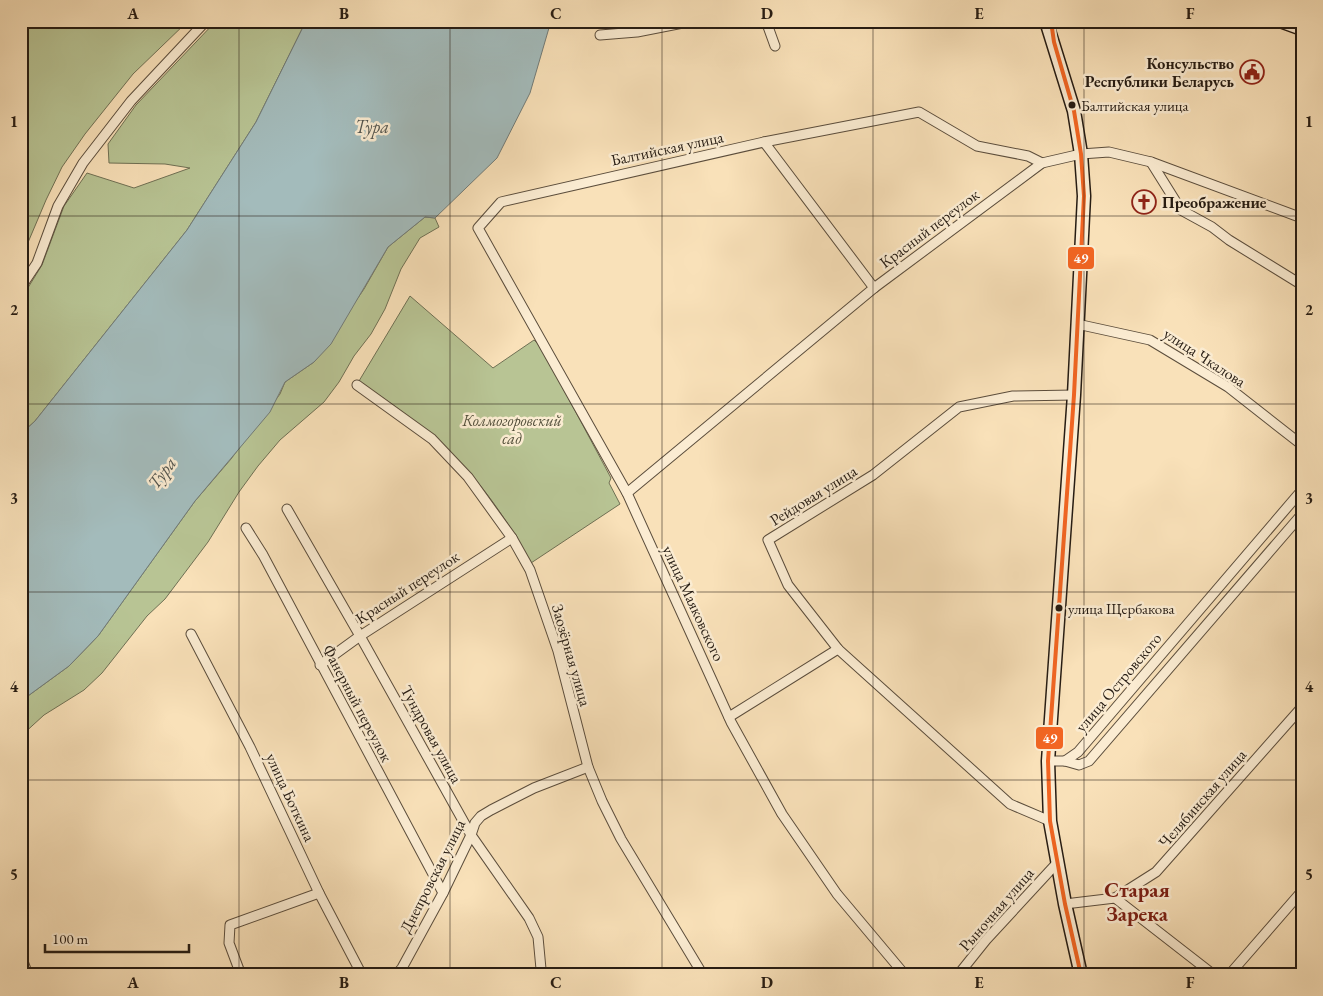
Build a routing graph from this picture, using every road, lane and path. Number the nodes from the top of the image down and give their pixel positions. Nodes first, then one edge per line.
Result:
1 (206, 21) edge
2 (693, 21) edge
3 (766, 21) edge
4 (1046, 21) edge
5 (1051, 21) edge
6 (1280, 21) edge
7 (1302, 29) edge
8 (600, 35) dead end
9 (1054, 42) junction
10 (775, 46) dead end
11 (764, 142) junction
12 (1081, 154) junction
13 (1151, 162) junction
14 (1042, 163) junction
15 (1302, 218) edge
16 (478, 228) joint
17 (1302, 285) edge
18 (21, 288) edge
19 (874, 288) junction
20 (1077, 324) junction
21 (357, 385) dead end
22 (1074, 396) junction
23 (1302, 445) edge
24 (1302, 490) edge
25 (627, 493) junction
26 (287, 509) dead end
27 (1302, 514) edge
28 (246, 528) dead end
29 (512, 538) junction
30 (191, 634) dead end
31 (360, 636) junction
32 (838, 649) junction
33 (320, 665) junction
34 (1302, 707) edge
35 (729, 717) junction
36 (1048, 761) junction
37 (1065, 761) junction
38 (588, 766) junction
39 (1050, 821) junction
40 (471, 835) junction
41 (1058, 863) junction
42 (1302, 891) edge
43 (320, 893) junction
44 (442, 893) junction
45 (1115, 898) junction
46 (1066, 904) junction
47 (21, 956) edge
48 (28, 975) edge
49 (241, 975) edge
50 (362, 975) edge
51 (396, 975) edge
52 (545, 975) edge
53 (703, 975) edge
54 (905, 975) edge
55 (958, 975) edge
56 (1082, 975) edge
57 (1214, 975) edge
58 (1229, 975) edge

1 - 18 street
2 - 8 street
3 - 10 street
4 - 9 street
5 - 9 street
6 - 7 street
9 - 12 street
11 - 14 street, Балтийская улица
11 - 16 street, Балтийская улица
11 - 19 street
12 - 13 street, Красный переулок
12 - 14 street, Красный переулок
12 - 20 street
13 - 15 street, Красный переулок
13 - 17 street
14 - 19 street, Красный переулок
16 - 25 street, улица Маяковского
19 - 25 street, Красный переулок
20 - 22 street
20 - 23 street, улица Чкалова
21 - 29 street, Заозёрная улица
22 - 32 street, Рейдовая улица
22 - 36 street
24 - 37 street, улица Островского
25 - 35 street, улица Маяковского
26 - 31 street, Тундровая улица
27 - 37 street, улица Островского
28 - 33 street, Фанерный переулок
29 - 31 street, Красный переулок
29 - 38 street, Заозёрная улица
30 - 43 street, улица Боткина
31 - 33 street, Красный переулок
31 - 40 street, Тундровая улица
32 - 35 street
32 - 39 street, Рейдовая улица
33 - 44 street, Фанерный переулок
34 - 45 street, Челябинская улица
35 - 54 street, улица Маяковского
36 - 37 street
36 - 39 street
38 - 40 street, Днепровская улица
38 - 53 street, Заозёрная улица
39 - 41 street
40 - 44 street, Днепровская улица
40 - 52 street, Тундровая улица
41 - 46 street
41 - 55 street, Рыночная улица
42 - 58 street
43 - 49 street
43 - 50 street, улица Боткина
44 - 51 street, Днепровская улица
45 - 46 street
45 - 57 street
46 - 56 street
47 - 48 street

